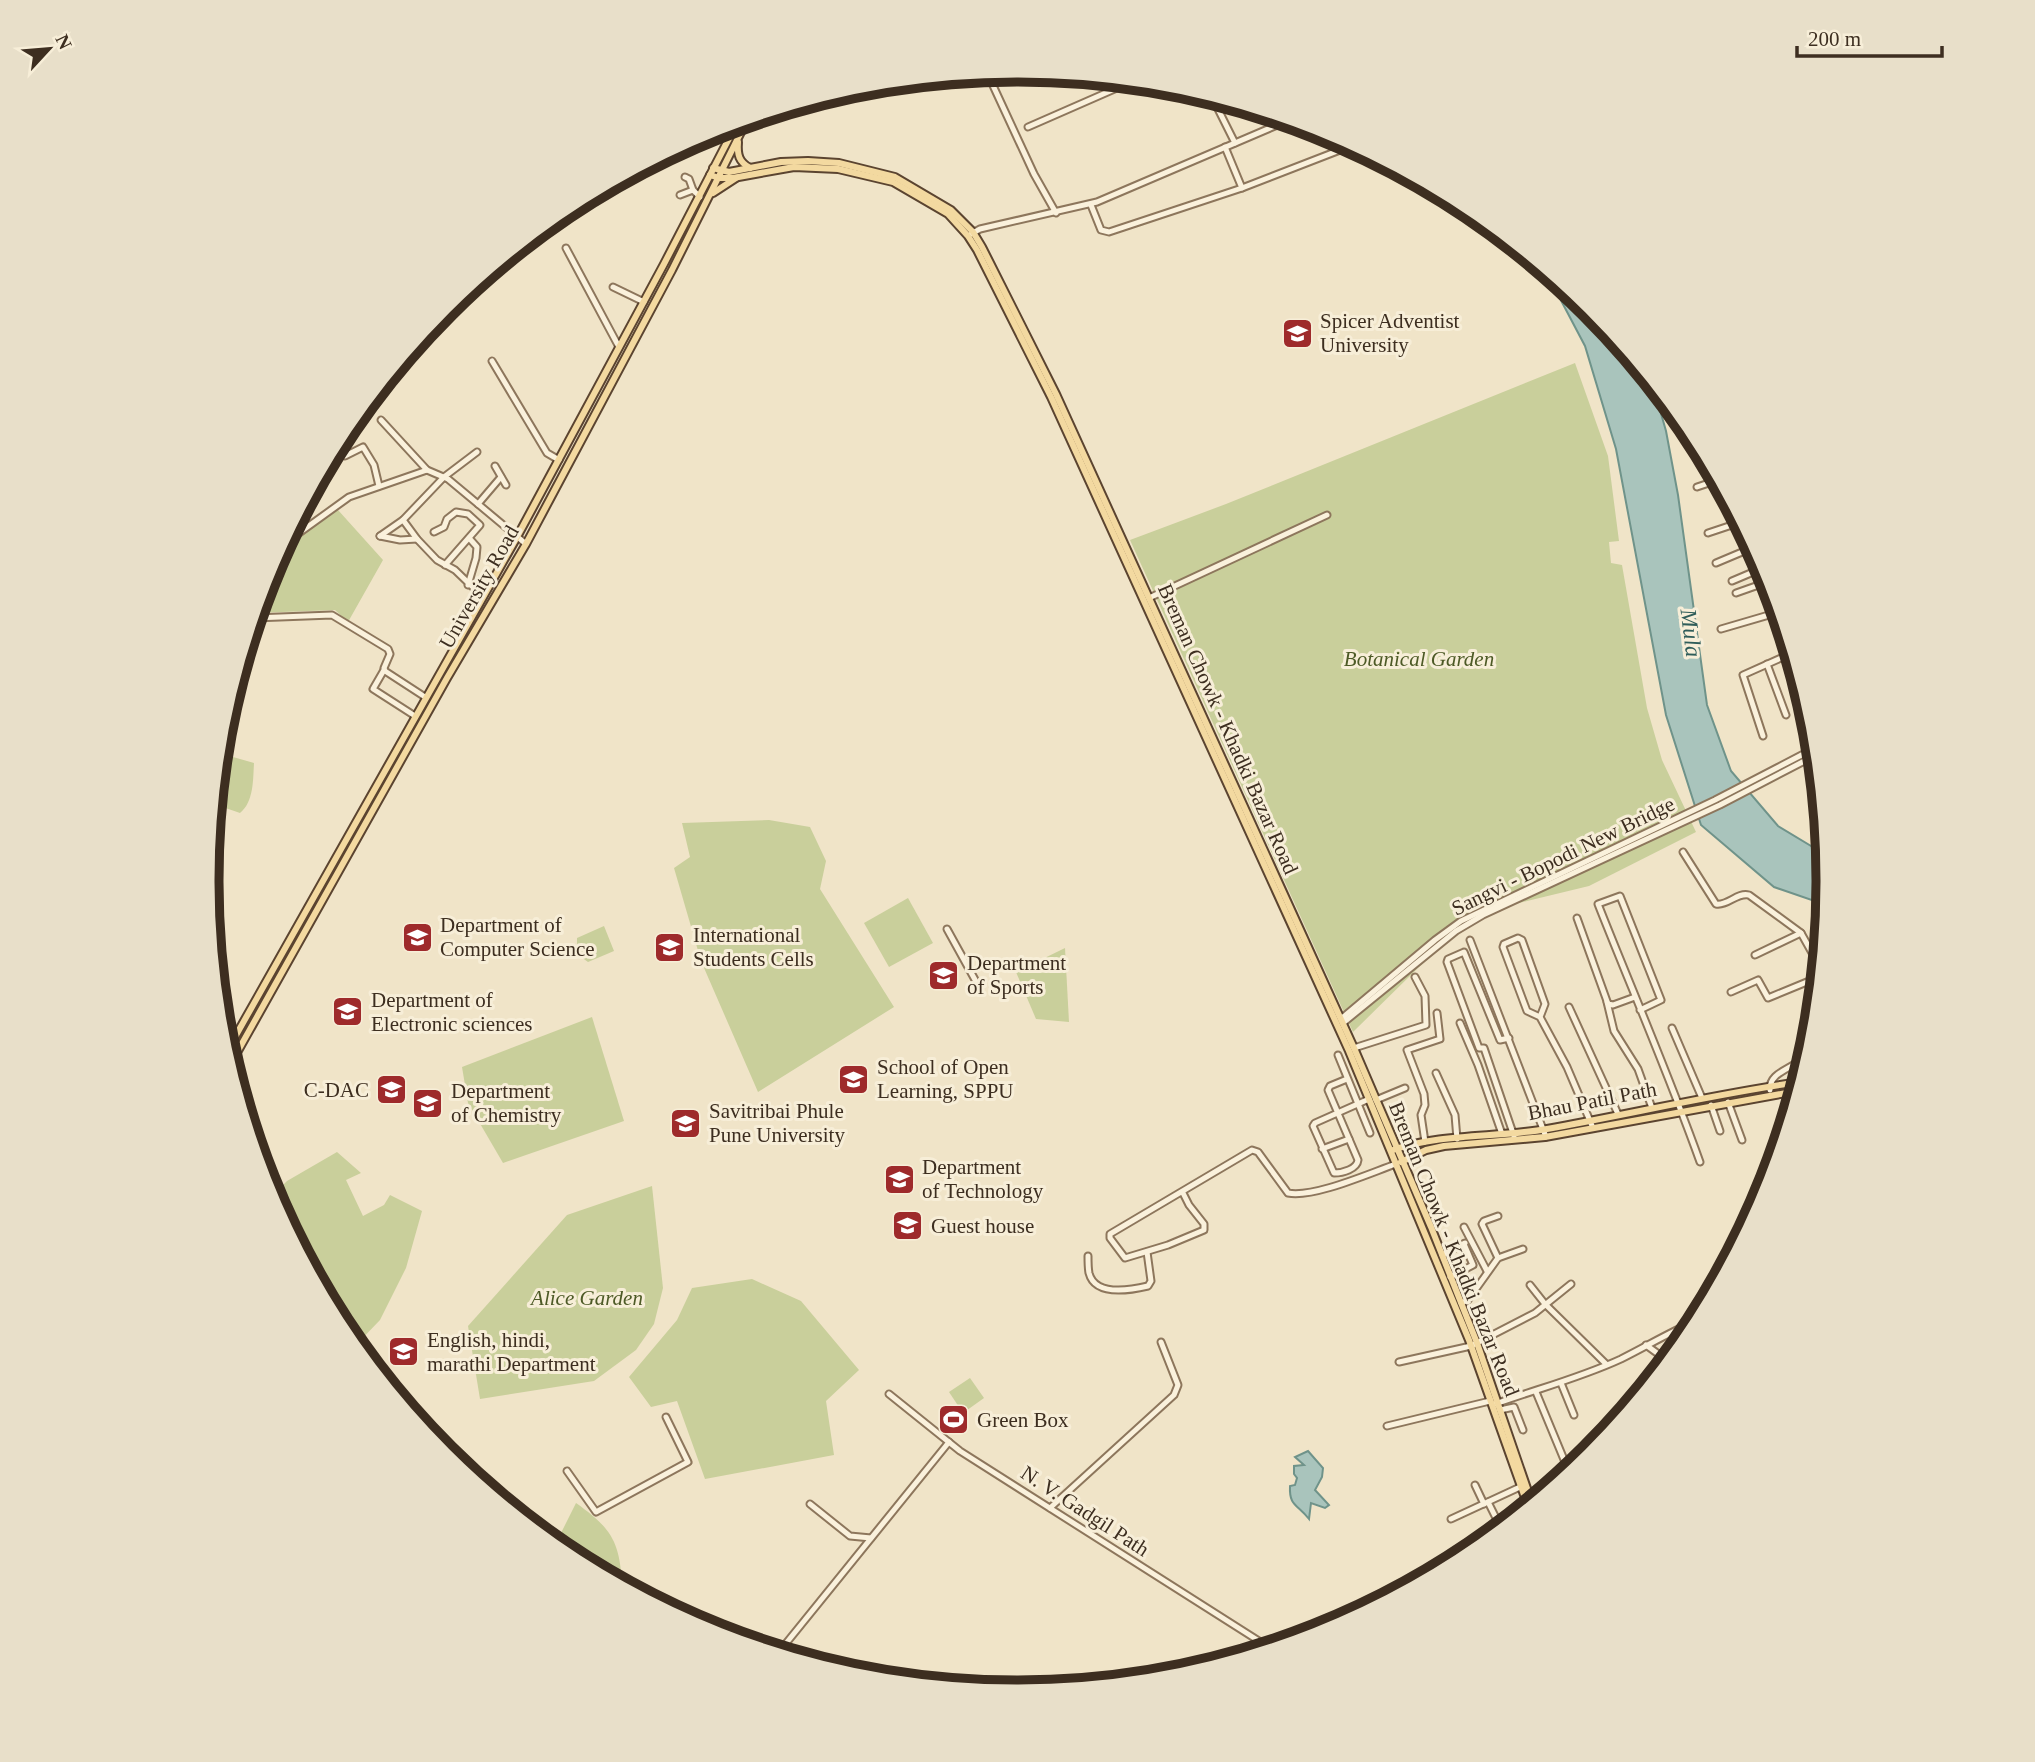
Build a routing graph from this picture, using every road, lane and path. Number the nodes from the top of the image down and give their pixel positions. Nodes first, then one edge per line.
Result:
1 (992, 83) edge
2 (1116, 88) edge
3 (1219, 108) edge
4 (1276, 126) edge
5 (1028, 127) dead end
6 (740, 133) edge
7 (731, 136) edge
8 (738, 137) junction
9 (1235, 143) junction
10 (1225, 148) junction
11 (1339, 150) edge
12 (751, 168) junction
13 (715, 173) junction
14 (685, 177) dead end
15 (738, 177) junction
16 (894, 180) junction
17 (1242, 188) junction
18 (693, 190) junction
19 (710, 194) junction
20 (680, 195) dead end
21 (700, 197) junction
22 (1091, 205) junction
23 (1056, 213) junction
24 (971, 234) junction
25 (566, 248) dead end
26 (613, 287) dead end
27 (644, 302) junction
28 (619, 347) junction
29 (492, 361) dead end
30 (380, 420) dead end
31 (345, 456) dead end
32 (559, 460) junction
33 (480, 463) dead end
34 (495, 466) dead end
35 (427, 470) junction
36 (444, 477) junction
37 (501, 477) junction
38 (1709, 483) edge
39 (506, 485) dead end
40 (379, 486) junction
41 (1697, 487) dead end
42 (478, 504) junction
43 (1327, 515) dead end
44 (403, 520) junction
45 (1732, 525) edge
46 (434, 532) dead end
47 (299, 533) edge
48 (1708, 534) dead end
49 (517, 537) junction
50 (469, 538) junction
51 (417, 539) junction
52 (526, 544) junction
53 (1744, 551) edge
54 (1716, 563) dead end
55 (445, 565) junction
56 (1753, 572) edge
57 (1732, 581) dead end
58 (468, 585) junction
59 (1759, 585) edge
60 (1736, 593) dead end
61 (482, 596) junction
62 (1149, 598) junction
63 (1770, 615) edge
64 (263, 618) edge
65 (1721, 629) dead end
66 (1784, 657) edge
67 (1768, 664) junction
68 (384, 670) junction
69 (425, 697) junction
70 (1786, 715) dead end
71 (415, 716) junction
72 (1763, 736) dead end
73 (1805, 753) edge
74 (1806, 760) edge
75 (1252, 831) junction
76 (1683, 852) dead end
77 (1577, 918) dead end
78 (947, 929) dead end
79 (1801, 933) junction
80 (1470, 940) dead end
81 (1813, 954) edge
82 (1755, 955) dead end
83 (1415, 977) dead end
84 (1809, 981) edge
85 (979, 987) dead end
86 (1731, 992) dead end
87 (1635, 998) junction
88 (1607, 1002) junction
89 (1361, 1004) junction
90 (1569, 1007) dead end
91 (1640, 1010) junction
92 (1437, 1013) dead end
93 (1540, 1017) junction
94 (1342, 1021) junction
95 (1460, 1023) dead end
96 (1672, 1028) dead end
97 (234, 1038) edge
98 (1509, 1038) junction
99 (1352, 1050) junction
100 (237, 1052) edge
101 (1338, 1055) dead end
102 (1795, 1063) edge
103 (1436, 1073) dead end
104 (1347, 1079) junction
105 (1790, 1083) edge
106 (1769, 1086) junction
107 (1405, 1088) dead end
108 (1788, 1092) edge
109 (1770, 1094) junction
110 (1702, 1098) junction
111 (1372, 1100) junction
112 (1679, 1102) junction
113 (1728, 1102) junction
114 (1358, 1104) junction
115 (1711, 1105) junction
116 (1652, 1108) junction
117 (1682, 1110) junction
118 (1338, 1113) junction
119 (1618, 1114) junction
120 (1591, 1120) junction
121 (1593, 1128) junction
122 (1720, 1131) dead end
123 (1370, 1133) dead end
124 (1545, 1133) junction
125 (1502, 1134) junction
126 (1514, 1136) junction
127 (1491, 1138) junction
128 (1349, 1139) junction
129 (1742, 1140) dead end
130 (1457, 1141) junction
131 (1424, 1142) junction
132 (1322, 1149) junction
133 (1394, 1150) junction
134 (1700, 1162) dead end
135 (1399, 1163) junction
136 (1183, 1193) junction
137 (1498, 1216) dead end
138 (1464, 1227) dead end
139 (1468, 1242) junction
140 (1523, 1249) dead end
141 (1147, 1252) junction
142 (1442, 1255) junction
143 (1088, 1256) dead end
144 (1498, 1258) junction
145 (1487, 1271) junction
146 (1450, 1276) junction
147 (1571, 1284) dead end
148 (1530, 1285) dead end
149 (1461, 1304) junction
150 (1545, 1304) junction
151 (1679, 1329) edge
152 (1161, 1342) dead end
153 (1474, 1344) junction
154 (1646, 1345) junction
155 (1660, 1355) edge
156 (1399, 1362) dead end
157 (1606, 1364) junction
158 (1561, 1383) junction
159 (1536, 1392) junction
160 (888, 1394) dead end
161 (1495, 1405) junction
162 (1574, 1415) dead end
163 (666, 1417) dead end
164 (1387, 1426) dead end
165 (1523, 1430) dead end
166 (949, 1442) junction
167 (1565, 1462) edge
168 (567, 1471) dead end
169 (1475, 1485) dead end
170 (1520, 1487) junction
171 (1529, 1495) edge
172 (1525, 1498) edge
173 (1486, 1503) junction
174 (810, 1504) dead end
175 (1050, 1508) junction
176 (1451, 1520) dead end
177 (1497, 1520) dead end
178 (871, 1538) junction
179 (1260, 1642) edge
180 (785, 1645) edge

1 - 23 street
2 - 5 street
3 - 9 street
4 - 9 street
6 - 8 main road, University Road
7 - 13 main road, University Road
8 - 12 main road
8 - 13 main road, University Road
9 - 10 street
10 - 17 street
10 - 22 street
11 - 17 street
12 - 13 main road, Breman Chowk - Khadki Bazar Road
12 - 16 main road, Breman Chowk - Khadki Bazar Road
13 - 15 main road, Breman Chowk - Khadki Bazar Road
13 - 19 main road, University Road
13 - 21 main road, University Road
14 - 18 street
15 - 16 main road, Breman Chowk - Khadki Bazar Road
15 - 19 main road
16 - 24 main road, Breman Chowk - Khadki Bazar Road
17 - 22 street
18 - 20 street
18 - 21 street
19 - 52 main road, University Road
21 - 27 main road, University Road
22 - 23 street
23 - 24 street
24 - 62 main road, Breman Chowk - Khadki Bazar Road
24 - 75 main road, Breman Chowk - Khadki Bazar Road
25 - 28 street
26 - 27 street
27 - 28 main road, University Road
28 - 32 main road, University Road
29 - 32 street
30 - 35 street
31 - 40 street
32 - 49 main road, University Road
33 - 36 street
34 - 37 street
35 - 36 street
35 - 40 street
36 - 42 street
36 - 44 street
37 - 39 street
37 - 42 street
38 - 41 street
40 - 47 street
42 - 49 street
43 - 62 street
44 - 51 street
44 - 51 street
45 - 48 street
46 - 50 street
49 - 52 street
49 - 61 main road, University Road
50 - 55 street
50 - 58 street
51 - 55 street
52 - 100 main road, University Road
53 - 54 street
55 - 58 street
56 - 57 street
58 - 61 street
59 - 60 street
61 - 69 main road, University Road
62 - 75 main road, Breman Chowk - Khadki Bazar Road
63 - 65 street
64 - 68 street
66 - 67 street
67 - 70 street
67 - 72 street
68 - 69 street
68 - 71 street
69 - 71 main road, University Road
71 - 97 main road, University Road
73 - 89 street, Sangvi - Bopodi New Bridge
74 - 89 street, Sangvi - Bopodi New Bridge
75 - 94 main road, Breman Chowk - Khadki Bazar Road
75 - 99 main road, Breman Chowk - Khadki Bazar Road
76 - 79 street
77 - 88 street
78 - 85 street
79 - 81 street
79 - 82 street
80 - 98 street
83 - 99 street
84 - 86 street
87 - 88 street
87 - 91 street
87 - 91 street
88 - 116 street
89 - 94 street, Sangvi - Bopodi New Bridge
90 - 119 street
91 - 112 street
92 - 131 street
93 - 93 street
93 - 120 street
94 - 99 main road, Breman Chowk - Khadki Bazar Road
95 - 125 street
96 - 110 street
98 - 124 street
98 - 126 street
99 - 111 main road, Breman Chowk - Khadki Bazar Road
101 - 104 street
102 - 106 street
103 - 130 street
104 - 114 street
104 - 118 street
105 - 106 main road, Bhau Patil Path
106 - 109 street
106 - 110 main road, Bhau Patil Path
107 - 111 street
108 - 109 main road, Bhau Patil Path
109 - 113 main road, Bhau Patil Path
110 - 112 main road, Bhau Patil Path
111 - 114 street
111 - 133 main road, Breman Chowk - Khadki Bazar Road
112 - 116 main road, Bhau Patil Path
112 - 117 street
113 - 115 main road, Bhau Patil Path
113 - 129 street
114 - 118 street
114 - 123 street
115 - 117 main road, Bhau Patil Path
115 - 122 street
116 - 119 main road, Bhau Patil Path
117 - 121 main road, Bhau Patil Path
117 - 134 street
118 - 128 street
118 - 132 street
119 - 120 main road, Bhau Patil Path
120 - 121 street
120 - 124 main road, Bhau Patil Path
121 - 124 main road, Bhau Patil Path
124 - 126 main road, Bhau Patil Path
125 - 126 main road, Bhau Patil Path
125 - 127 main road, Bhau Patil Path
126 - 127 main road, Bhau Patil Path
127 - 130 main road, Bhau Patil Path
128 - 132 street
128 - 132 street
130 - 131 main road, Bhau Patil Path
130 - 135 main road, Bhau Patil Path
131 - 133 main road, Bhau Patil Path
133 - 135 main road, Breman Chowk - Khadki Bazar Road
135 - 136 street
135 - 142 main road, Breman Chowk - Khadki Bazar Road
135 - 153 main road, Breman Chowk - Khadki Bazar Road
136 - 141 street
136 - 141 street
137 - 144 street
138 - 139 street
139 - 142 street
139 - 145 street
139 - 146 street
140 - 144 street
141 - 143 street
142 - 146 main road, Breman Chowk - Khadki Bazar Road
144 - 145 street
145 - 149 street
146 - 149 main road, Breman Chowk - Khadki Bazar Road
147 - 150 street
148 - 150 street
149 - 153 main road, Breman Chowk - Khadki Bazar Road
150 - 153 street
150 - 157 street
151 - 154 street
152 - 175 street
153 - 156 street
153 - 161 main road, Breman Chowk - Khadki Bazar Road
154 - 155 street
154 - 157 street
157 - 158 street
158 - 159 street
158 - 162 street
159 - 161 street
159 - 167 street
160 - 166 street, N. V. Gadgil Path
161 - 164 street
161 - 165 street
161 - 170 main road, Breman Chowk - Khadki Bazar Road
161 - 171 main road, Breman Chowk - Khadki Bazar Road
163 - 168 street
166 - 175 street, N. V. Gadgil Path
166 - 178 street
169 - 173 street
170 - 172 main road, Breman Chowk - Khadki Bazar Road
170 - 173 street
173 - 176 street
173 - 177 street
174 - 178 street
175 - 179 street, N. V. Gadgil Path
178 - 180 street

